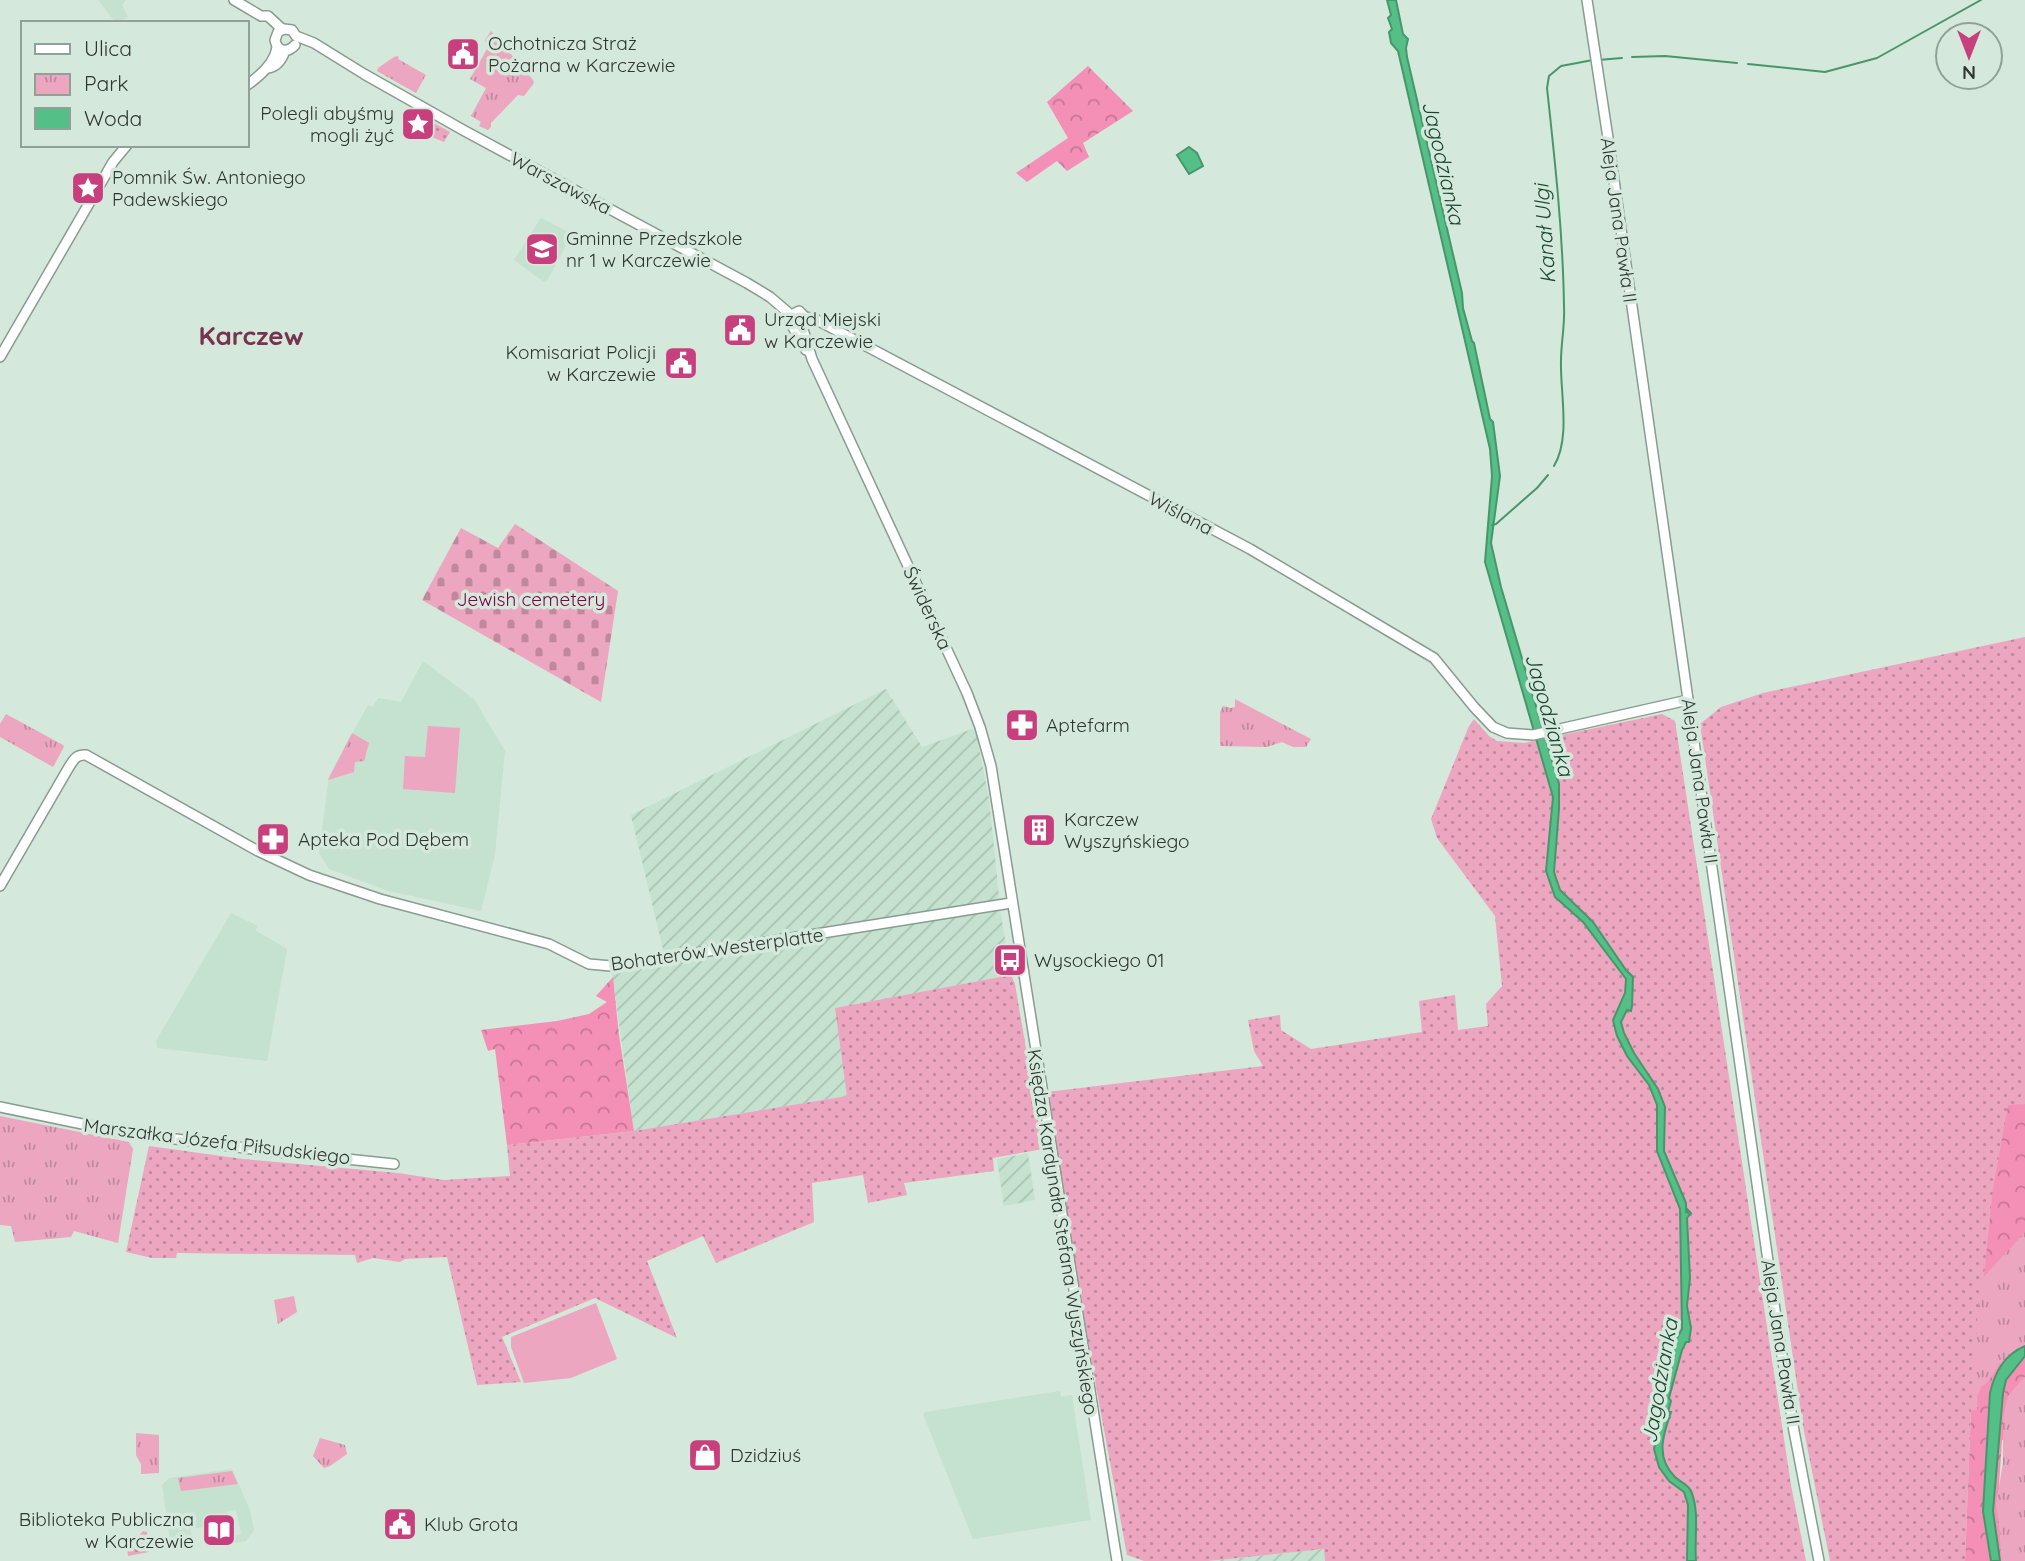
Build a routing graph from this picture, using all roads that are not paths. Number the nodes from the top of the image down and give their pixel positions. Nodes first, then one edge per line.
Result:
1 (233, 0) edge
2 (1587, 0) edge
3 (279, 32) junction
4 (295, 41) junction
5 (281, 49) junction
6 (248, 84) edge
7 (125, 147) edge
8 (791, 314) junction
9 (800, 323) junction
10 (0, 357) edge
11 (1688, 700) junction
12 (0, 886) edge
13 (1011, 903) junction
14 (0, 1107) edge
15 (394, 1164) dead end
16 (1117, 1561) edge
17 (1819, 1561) edge

1 - 3 street
2 - 11 street, Aleja Jana Pawła II
3 - 4 street
3 - 5 street
4 - 5 street
4 - 8 street, Warszawska
5 - 6 street
7 - 10 street
8 - 9 street
8 - 9 street, Wiślana
9 - 11 street, Wiślana
9 - 13 street, Świderska
11 - 17 street, Aleja Jana Pawła II
12 - 13 street, Bohaterów Westerplatte
13 - 16 street, Księdza Kardynała Stefana Wyszyńskiego
14 - 15 street, Marszałka Józefa Piłsudskiego

